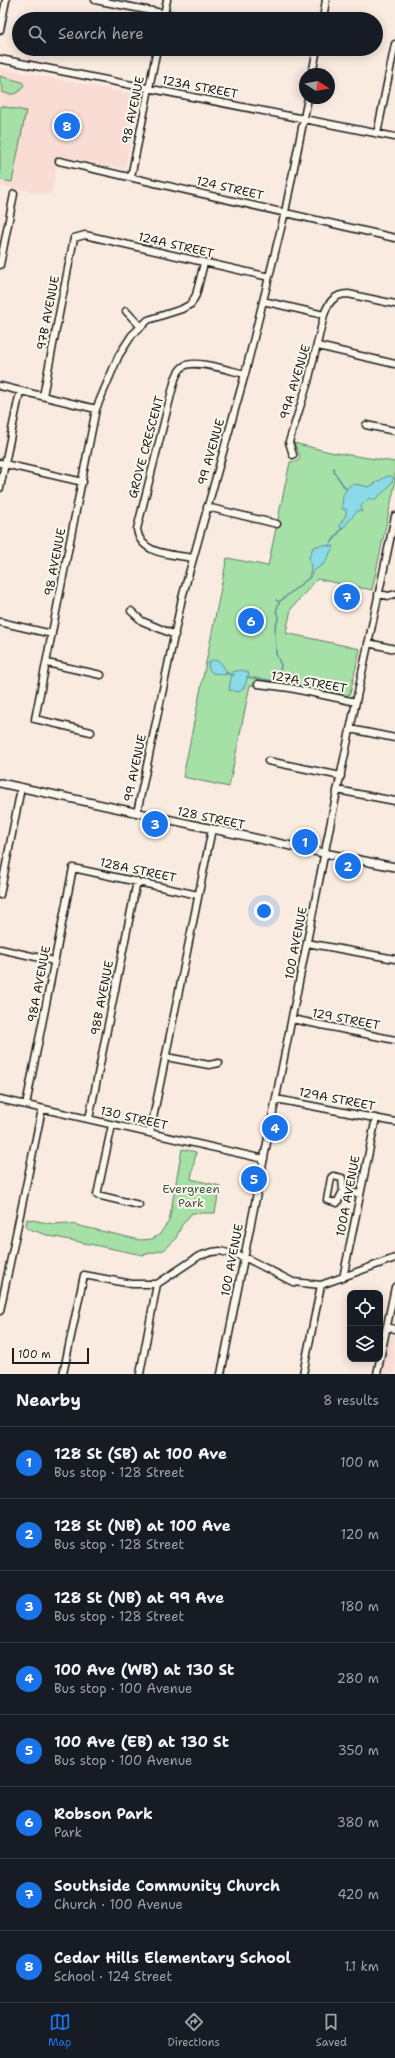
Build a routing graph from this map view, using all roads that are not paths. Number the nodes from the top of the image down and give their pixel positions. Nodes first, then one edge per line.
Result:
1 (6, 0) edge
2 (96, 0) edge
3 (167, 0) edge
4 (326, 0) edge
5 (147, 12) edge
6 (165, 12) edge
7 (324, 12) edge
8 (0, 30) edge
9 (395, 44) edge
10 (156, 56) edge
11 (316, 56) edge
12 (0, 60) edge
13 (313, 68) edge
14 (149, 88) junction
15 (307, 104) edge
16 (304, 119) junction
17 (377, 134) junction
18 (395, 137) edge
19 (59, 160) dead end
20 (131, 176) junction
21 (14, 194) dead end
22 (285, 212) junction
23 (3, 231) edge
24 (78, 237) joint
25 (395, 238) edge
26 (204, 263) junction
27 (0, 265) edge
28 (269, 277) junction
29 (263, 302) junction
30 (395, 304) edge
31 (126, 310) dead end
32 (324, 315) junction
33 (140, 326) junction
34 (318, 346) junction
35 (395, 364) edge
36 (245, 374) junction
37 (0, 386) edge
38 (20, 391) junction
39 (43, 396) junction
40 (96, 409) junction
41 (366, 425) dead end
42 (395, 431) edge
43 (293, 455) dead end
44 (2, 464) edge
45 (83, 482) junction
46 (0, 488) edge
47 (207, 507) junction
48 (395, 516) edge
49 (277, 524) dead end
50 (193, 558) junction
51 (378, 594) junction
52 (395, 594) edge
53 (131, 612) dead end
54 (0, 622) edge
55 (52, 634) junction
56 (175, 635) junction
57 (368, 643) junction
58 (395, 649) edge
59 (47, 663) junction
60 (101, 675) dead end
61 (258, 684) dead end
62 (356, 702) junction
63 (350, 729) junction
64 (91, 732) dead end
65 (395, 738) edge
66 (268, 761) dead end
67 (340, 776) junction
68 (0, 783) edge
69 (21, 788) junction
70 (337, 790) junction
71 (395, 801) edge
72 (137, 813) junction
73 (212, 829) junction
74 (325, 854) junction
75 (395, 867) edge
76 (3, 868) edge
77 (73, 868) joint
78 (137, 881) junction
79 (0, 895) edge
80 (198, 895) junction
81 (307, 943) junction
82 (0, 950) edge
83 (395, 959) edge
84 (54, 961) junction
85 (292, 1019) junction
86 (395, 1040) edge
87 (166, 1057) junction
88 (219, 1063) dead end
89 (0, 1099) edge
90 (276, 1099) junction
91 (26, 1105) junction
92 (42, 1108) junction
93 (376, 1118) junction
94 (89, 1119) junction
95 (395, 1122) edge
96 (112, 1125) junction
97 (150, 1133) junction
98 (264, 1159) junction
99 (343, 1190) dead end
100 (360, 1194) junction
101 (139, 1205) dead end
102 (244, 1257) junction
103 (395, 1258) edge
104 (343, 1278) junction
105 (158, 1284) junction
106 (321, 1285) junction
107 (395, 1287) edge
108 (0, 1311) edge
109 (387, 1327) junction
110 (395, 1329) edge
111 (63, 1374) edge
112 (140, 1374) edge
113 (221, 1374) edge
114 (303, 1374) edge
115 (377, 1374) edge

1 - 8 street
2 - 5 street
3 - 6 street
4 - 7 street
9 - 17 street
10 - 14 street, 98 AVENUE
11 - 13 street
12 - 14 street, 123A STREET
14 - 16 street, 123A STREET
14 - 20 street, 98 AVENUE
15 - 16 street, 99 AVENUE
16 - 17 street, 123A STREET
16 - 22 street, 99 AVENUE
17 - 18 street, 123A STREET
19 - 20 street, 124 STREET
20 - 22 street, 124 STREET
21 - 23 street
22 - 25 street, 124 STREET
22 - 28 street, 99 AVENUE
23 - 27 street
24 - 26 street, 124A STREET
24 - 39 street, 97B AVENUE
26 - 28 street, 124A STREET
26 - 33 street
28 - 29 street, 99 AVENUE
29 - 32 street
29 - 36 street, 99 AVENUE
30 - 32 street
31 - 33 street
32 - 34 street, 99A AVENUE
33 - 40 street, 98 AVENUE
34 - 35 street
34 - 43 street, 99A AVENUE
36 - 47 street, 99 AVENUE
36 - 50 street, GROVE CRESCENT
37 - 38 street
38 - 39 street
38 - 44 street
39 - 40 street
40 - 45 street, 98 AVENUE
41 - 42 street
44 - 45 street
44 - 46 street
45 - 55 street, 98 AVENUE
47 - 49 street
47 - 50 street, 99 AVENUE
48 - 51 street, 100 AVENUE
50 - 56 street, 99 AVENUE
51 - 52 street
51 - 57 street, 100 AVENUE
53 - 56 street
54 - 55 street
55 - 59 street, 98 AVENUE
56 - 72 street, 99 AVENUE
57 - 58 street
57 - 62 street, 100 AVENUE
59 - 60 street
59 - 64 street, 98 AVENUE
61 - 62 street, 127A STREET
62 - 63 street, 100 AVENUE
63 - 65 street
63 - 67 street, 100 AVENUE
66 - 67 street
67 - 70 street, 100 AVENUE
68 - 69 main road, 128 STREET
69 - 72 main road, 128 STREET
69 - 76 street
70 - 71 street
70 - 74 street, 100 AVENUE
72 - 73 main road, 128 STREET
73 - 74 main road, 128 STREET
73 - 80 street
74 - 75 main road, 128 STREET
74 - 81 street, 100 AVENUE
76 - 79 street
77 - 78 street, 128A STREET
77 - 84 street, 98A AVENUE
78 - 80 street, 128A STREET
78 - 94 street, 98B AVENUE
80 - 87 street
81 - 83 street
81 - 85 street, 100 AVENUE
82 - 84 street
84 - 91 street, 98A AVENUE
85 - 86 street, 129 STREET
85 - 90 street, 100 AVENUE
87 - 88 street
87 - 97 street
89 - 91 street, 130 STREET
90 - 93 street, 129A STREET
90 - 98 street, 100 AVENUE
91 - 92 street, 130 STREET
92 - 94 street, 130 STREET
92 - 108 street
93 - 95 street, 129A STREET
93 - 100 street, 100A AVENUE
94 - 96 street, 130 STREET
96 - 97 street, 130 STREET
96 - 101 street
97 - 98 street, 130 STREET
98 - 102 street, 100 AVENUE
99 - 100 street
100 - 104 street, 100A AVENUE
102 - 105 street
102 - 106 street
102 - 113 street, 100 AVENUE
103 - 104 street
104 - 106 street
105 - 111 street
105 - 112 street
106 - 114 street
107 - 109 street
109 - 110 street
109 - 115 street

